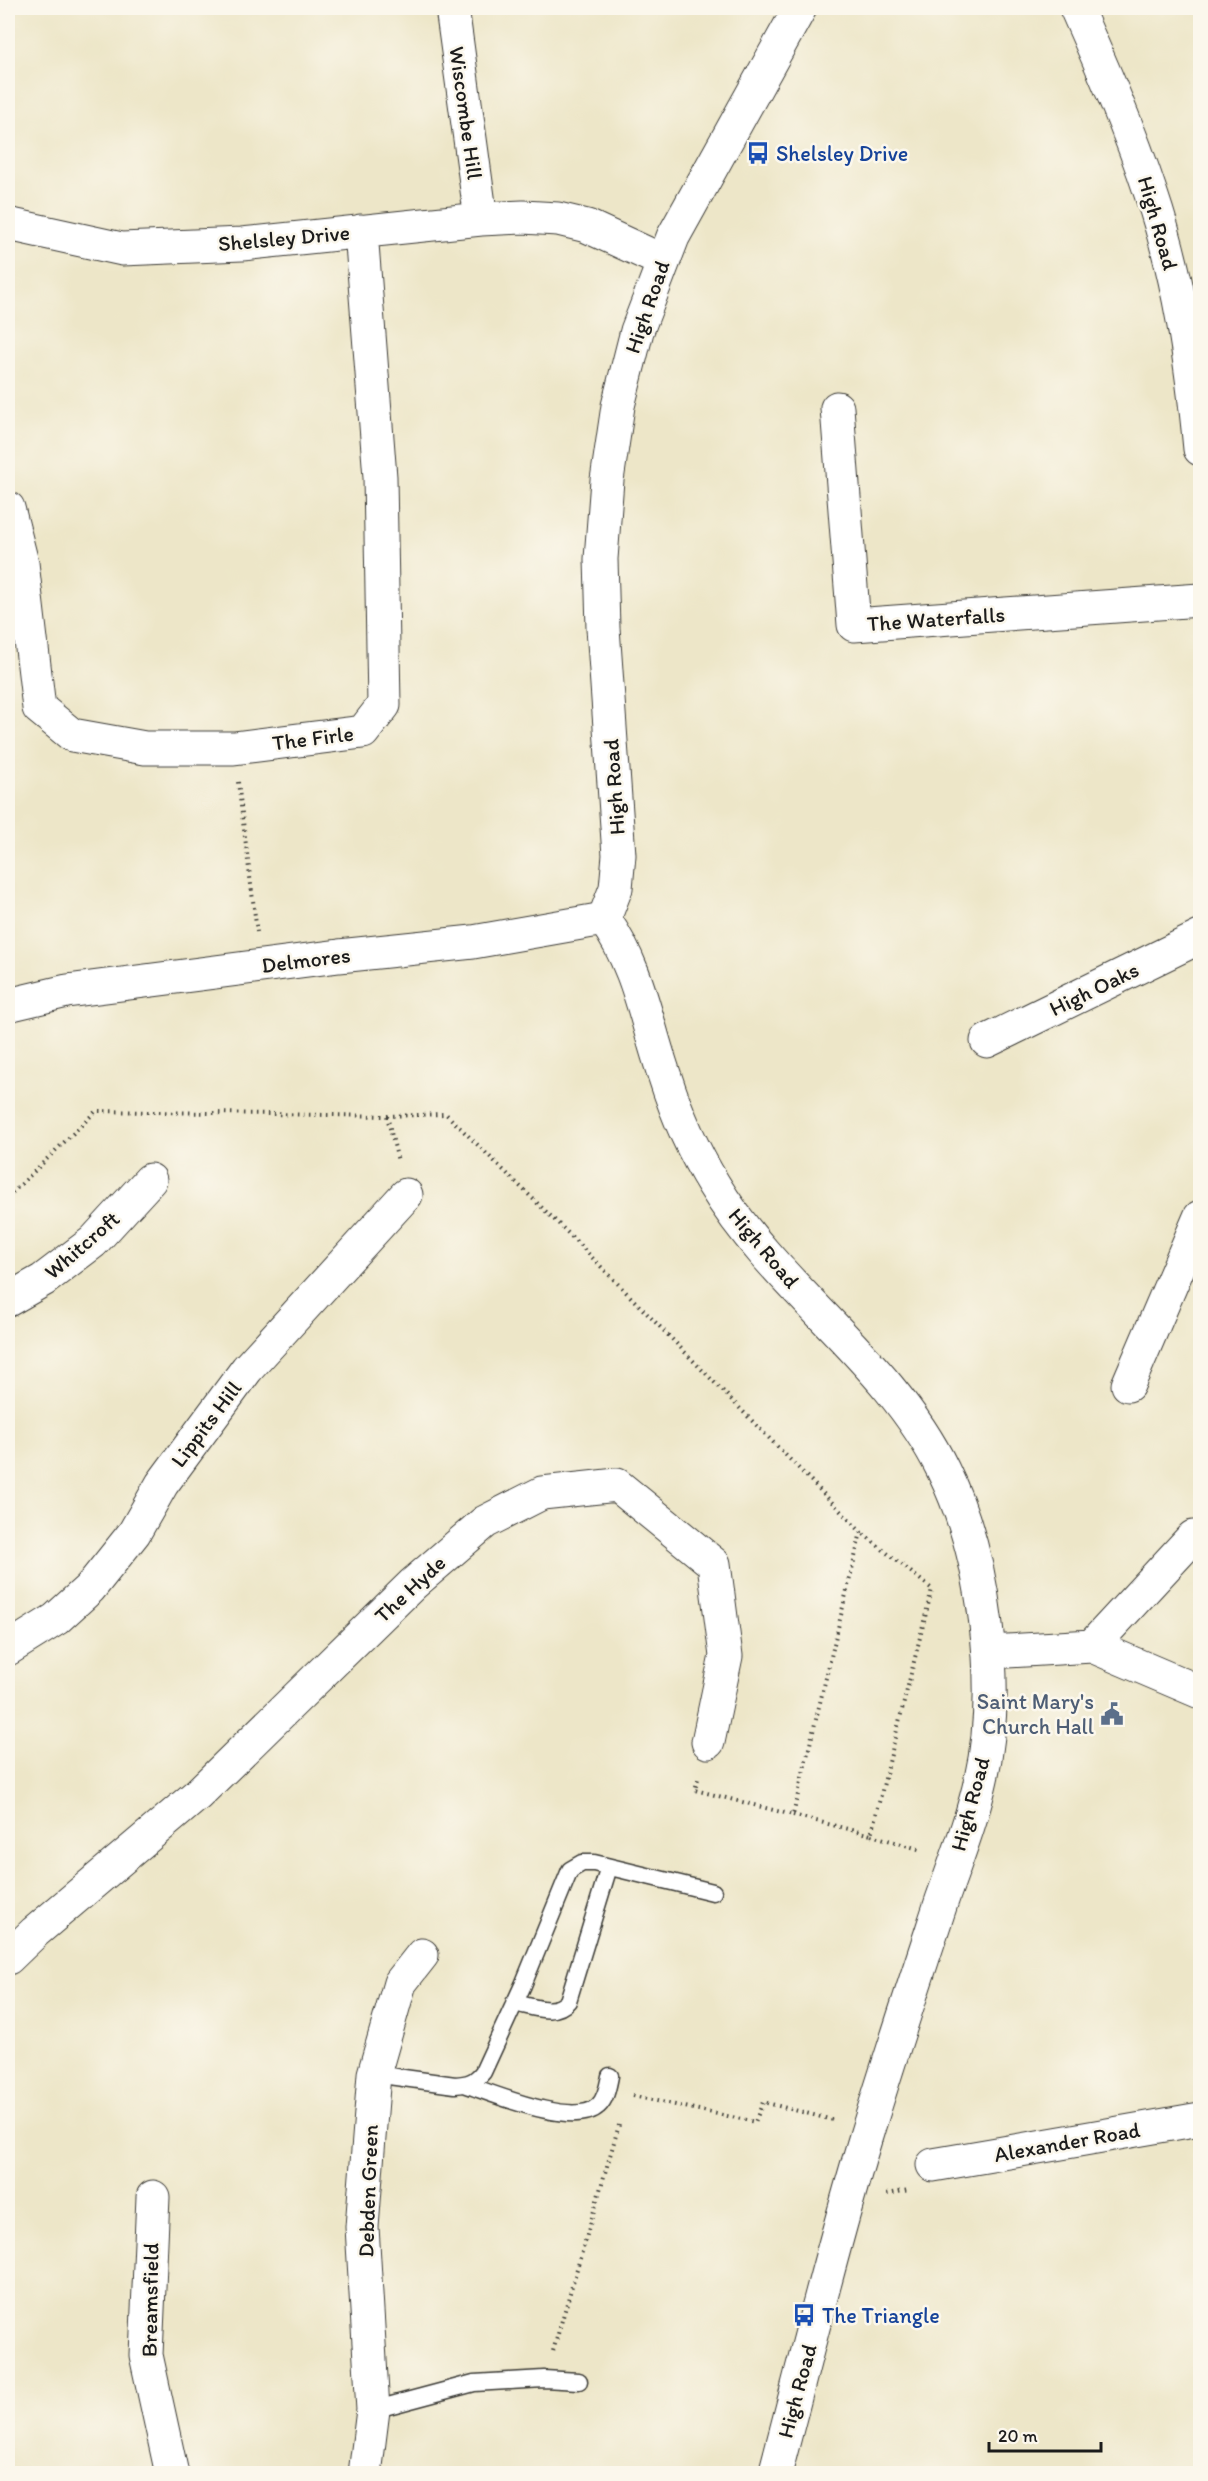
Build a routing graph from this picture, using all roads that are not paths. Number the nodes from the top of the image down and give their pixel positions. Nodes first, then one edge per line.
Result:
1 (452, 8) edge
2 (800, 8) edge
3 (1076, 8) edge
4 (481, 219) junction
5 (8, 224) edge
6 (360, 231) junction
7 (663, 261) junction
8 (837, 408) dead end
9 (1200, 449) edge
10 (8, 508) edge
11 (1200, 600) edge
12 (604, 919) junction
13 (1200, 937) edge
14 (8, 1005) edge
15 (987, 1041) dead end
16 (150, 1180) dead end
17 (406, 1195) road end
18 (1200, 1217) edge
19 (8, 1300) edge
20 (1128, 1385) dead end
21 (1193, 1537) dead end
22 (1092, 1646) junction
23 (8, 1649) edge
24 (990, 1652) junction
25 (1200, 1692) edge
26 (708, 1742) road end
27 (609, 1867) junction
28 (713, 1892) dead end
29 (422, 1955) dead end
30 (8, 1958) edge
31 (514, 2003) junction
32 (374, 2074) junction
33 (610, 2076) dead end
34 (467, 2085) junction
35 (1200, 2119) edge
36 (933, 2165) dead end
37 (153, 2197) dead end
38 (579, 2381) dead end
39 (374, 2410) junction
40 (172, 2474) edge
41 (365, 2474) edge
42 (776, 2474) edge

1 - 4 street, Wiscombe Hill
2 - 7 street, High Road
3 - 9 street, High Road
4 - 6 street, Shelsley Drive
4 - 7 street, Shelsley Drive
5 - 6 street, Shelsley Drive
6 - 10 street, The Firle
7 - 12 street, High Road
8 - 11 street, The Waterfalls
12 - 14 street, Delmores
12 - 24 street, High Road
13 - 15 street, High Oaks
16 - 19 street, Whitcroft
17 - 23 street, Lippits Hill
18 - 20 street
21 - 22 street
22 - 24 street
22 - 25 street
24 - 42 street, High Road
26 - 30 street, The Hyde
27 - 28 lane
27 - 31 lane
27 - 31 lane
29 - 32 street, Debden Green
31 - 34 lane
32 - 34 lane
32 - 39 street, Debden Green
33 - 34 lane
35 - 36 street, Alexander Road
37 - 40 street, Breamsfield
38 - 39 lane
39 - 41 street, Debden Green

